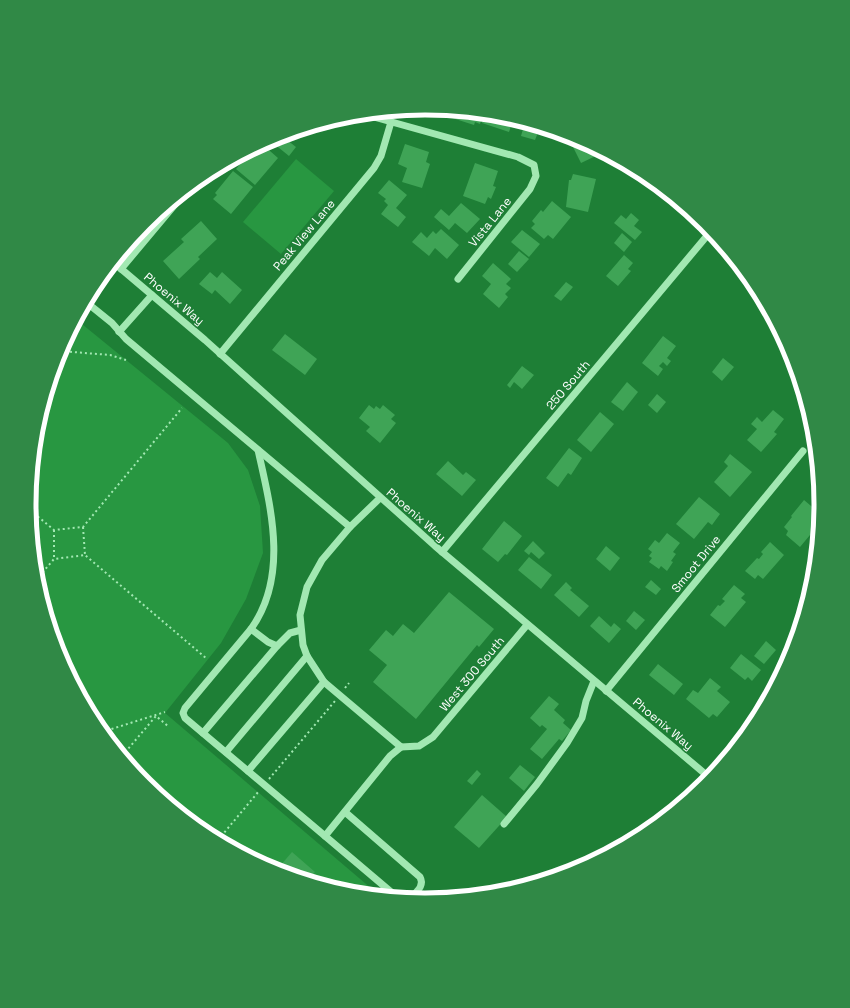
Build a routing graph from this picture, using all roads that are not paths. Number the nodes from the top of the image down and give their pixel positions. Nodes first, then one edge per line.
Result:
1 (376, 118) edge
2 (391, 122) junction
3 (168, 213) edge
4 (707, 236) edge
5 (117, 266) edge
6 (121, 269) junction
7 (458, 279) dead end
8 (152, 295) junction
9 (90, 306) edge
10 (119, 332) junction
11 (220, 354) junction
12 (258, 450) junction
13 (804, 451) dead end
14 (380, 498) junction
15 (350, 527) junction
16 (442, 552) junction
17 (527, 625) junction
18 (251, 630) junction
19 (300, 630) junction
20 (277, 646) junction
21 (307, 656) junction
22 (594, 681) junction
23 (324, 682) junction
24 (606, 691) junction
25 (203, 733) junction
26 (401, 747) junction
27 (226, 752) junction
28 (248, 771) junction
29 (705, 774) edge
30 (345, 812) junction
31 (504, 824) dead end
32 (325, 836) junction
33 (390, 891) edge
34 (415, 893) edge

1 - 2 street
2 - 7 street, Vista Lane
2 - 11 street, Peak View Lane
3 - 6 street
4 - 16 street, 250 South
5 - 6 street, Phoenix Way
6 - 8 street, Phoenix Way
8 - 10 street
8 - 11 street, Phoenix Way
9 - 10 street
10 - 12 street
11 - 14 street, Phoenix Way
12 - 15 street
12 - 18 street
13 - 24 street, Smoot Drive
14 - 15 street
14 - 16 street, Phoenix Way
15 - 19 street
16 - 17 street, Phoenix Way
17 - 22 street, Phoenix Way
17 - 26 street, West 300 South
18 - 20 street
18 - 25 street
19 - 20 street
19 - 21 street
20 - 25 street
21 - 23 street
21 - 27 street
22 - 24 street, Phoenix Way
22 - 31 street
23 - 26 street
23 - 28 street
24 - 29 street, Phoenix Way
25 - 27 street
26 - 30 street
27 - 28 street
28 - 32 street
30 - 32 street
30 - 34 street
32 - 33 street

